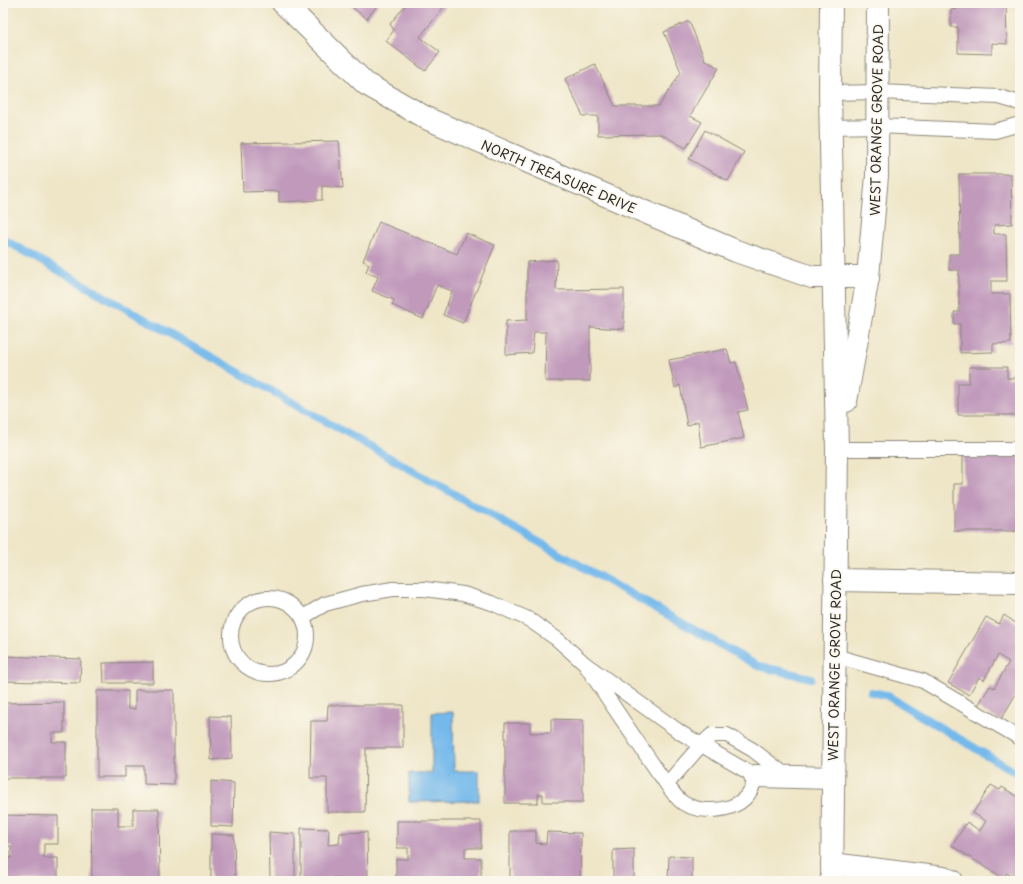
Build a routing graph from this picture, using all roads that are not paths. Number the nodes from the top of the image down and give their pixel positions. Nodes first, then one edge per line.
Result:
1 (283, 3) edge
2 (831, 3) edge
3 (878, 3) edge
4 (878, 92) junction
5 (830, 93) junction
6 (1020, 103) edge
7 (1020, 124) edge
8 (877, 126) junction
9 (831, 127) junction
10 (834, 277) junction
11 (868, 277) junction
12 (837, 449) junction
13 (1020, 449) edge
14 (836, 580) junction
15 (1020, 583) edge
16 (303, 617) junction
17 (835, 656) junction
18 (585, 664) junction
19 (1020, 738) edge
20 (701, 745) junction
21 (755, 776) junction
22 (788, 777) junction
23 (833, 778) junction
24 (667, 784) junction
25 (832, 873) edge
26 (952, 881) edge

1 - 10 main road, NORTH TREASURE DRIVE
2 - 5 main road, WEST ORANGE GROVE ROAD
3 - 4 main road, WEST ORANGE GROVE ROAD
4 - 5 lane
4 - 6 lane
4 - 8 main road, WEST ORANGE GROVE ROAD
5 - 9 main road, WEST ORANGE GROVE ROAD
7 - 8 lane
8 - 9 lane
8 - 11 main road, WEST ORANGE GROVE ROAD
9 - 10 main road, WEST ORANGE GROVE ROAD
10 - 11 main road, NORTH TREASURE DRIVE
10 - 12 main road, WEST ORANGE GROVE ROAD
11 - 12 main road, WEST ORANGE GROVE ROAD
12 - 13 lane
12 - 14 main road, WEST ORANGE GROVE ROAD
14 - 15 main road
14 - 17 main road, WEST ORANGE GROVE ROAD
16 - 16 lane
16 - 18 lane
17 - 19 lane
17 - 23 main road, WEST ORANGE GROVE ROAD
18 - 20 lane
18 - 24 lane
20 - 21 lane
20 - 22 lane
20 - 24 lane
21 - 22 main road
21 - 24 lane
22 - 23 main road
23 - 25 main road, WEST ORANGE GROVE ROAD
25 - 26 main road

